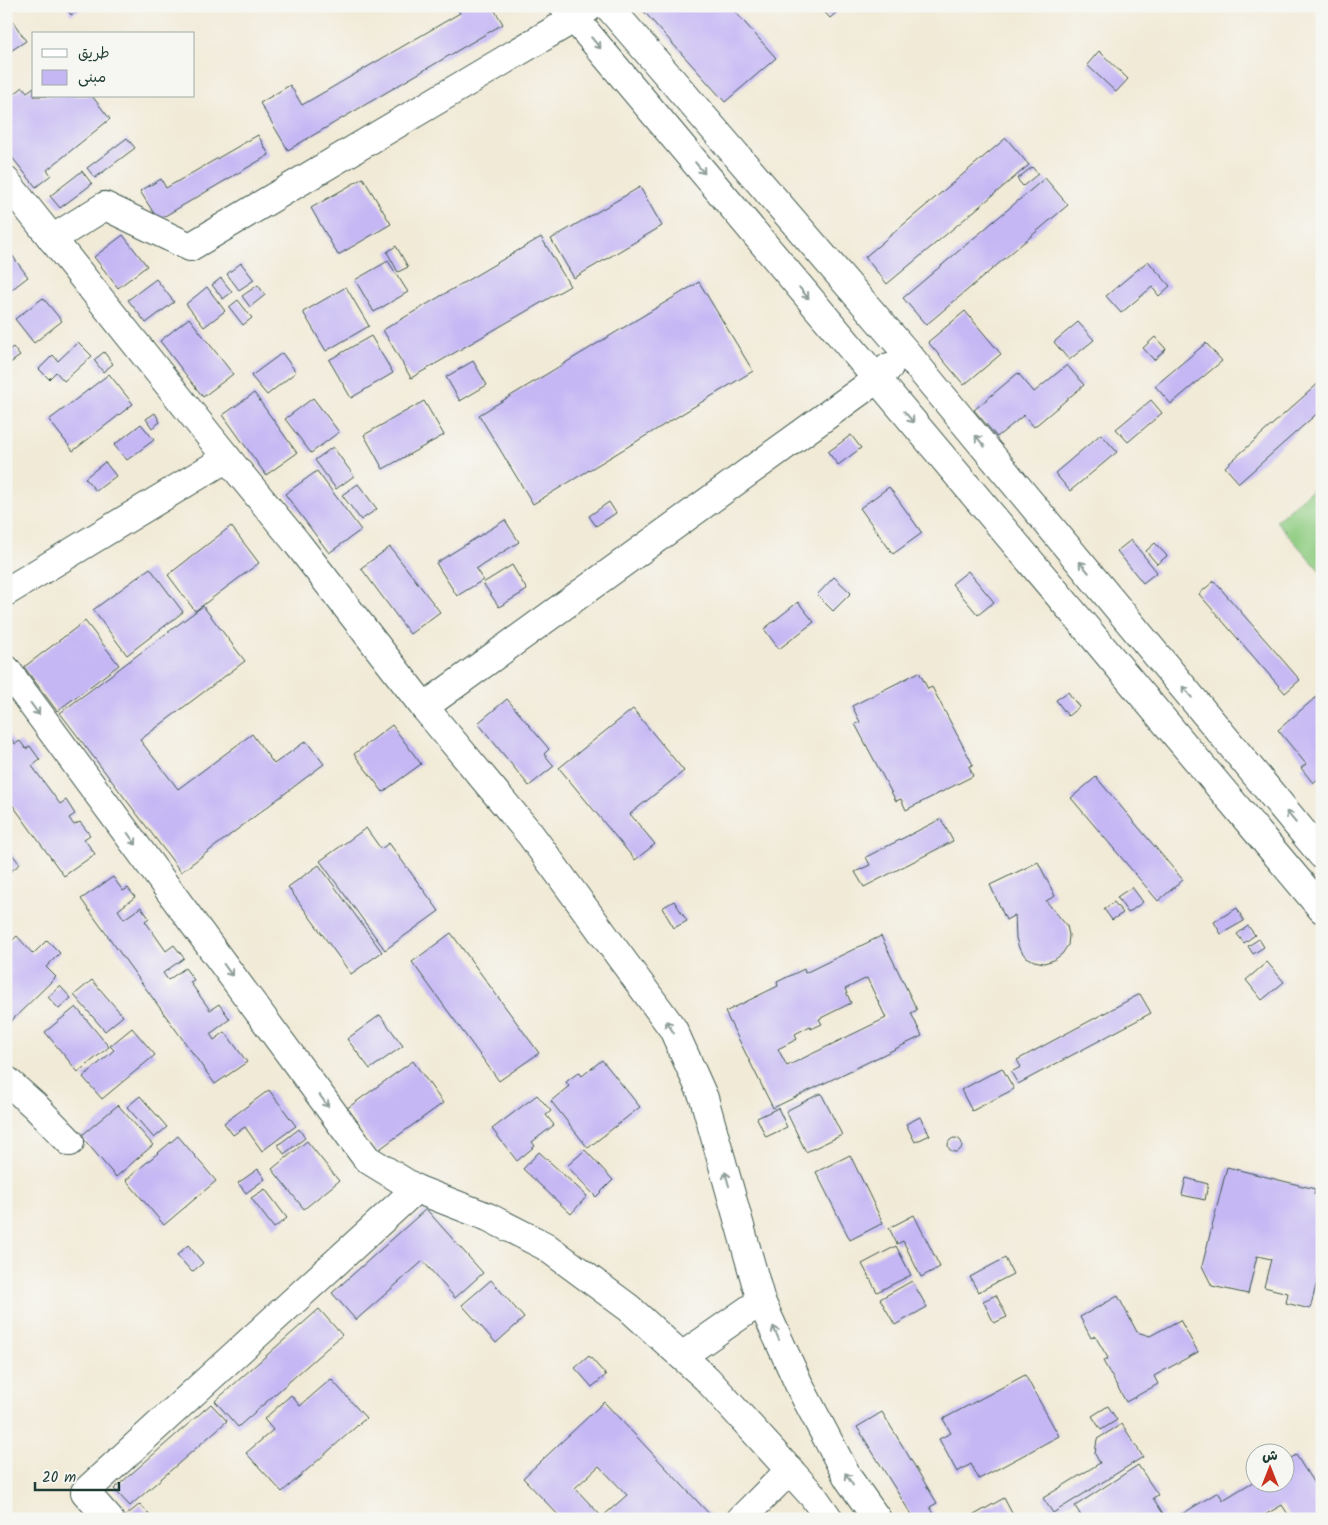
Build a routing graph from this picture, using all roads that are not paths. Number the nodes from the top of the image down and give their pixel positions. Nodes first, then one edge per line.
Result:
1 (608, 6) edge
2 (577, 10) edge
3 (6, 182) edge
4 (52, 239) junction
5 (906, 351) junction
6 (877, 379) junction
7 (227, 458) junction
8 (6, 592) edge
9 (6, 669) edge
10 (424, 707) junction
11 (1322, 855) edge
12 (1322, 909) edge
13 (6, 1080) edge
14 (70, 1142) dead end
15 (416, 1189) junction
16 (761, 1301) junction
17 (682, 1356) junction
18 (790, 1470) junction
19 (870, 1516) edge
20 (109, 1519) edge
21 (741, 1519) edge
22 (829, 1519) edge

1 - 5 street
2 - 4 street
2 -> 6 street
3 - 4 street
4 - 7 street
5 - 6 street
11 -> 5 street
6 - 10 street
6 -> 12 street
7 - 8 street
7 - 10 street
9 -> 15 street
16 -> 10 street
13 - 14 street
15 - 17 street
15 - 20 street
16 - 17 street
19 -> 16 street
17 - 18 street
18 - 21 street
18 - 22 street

